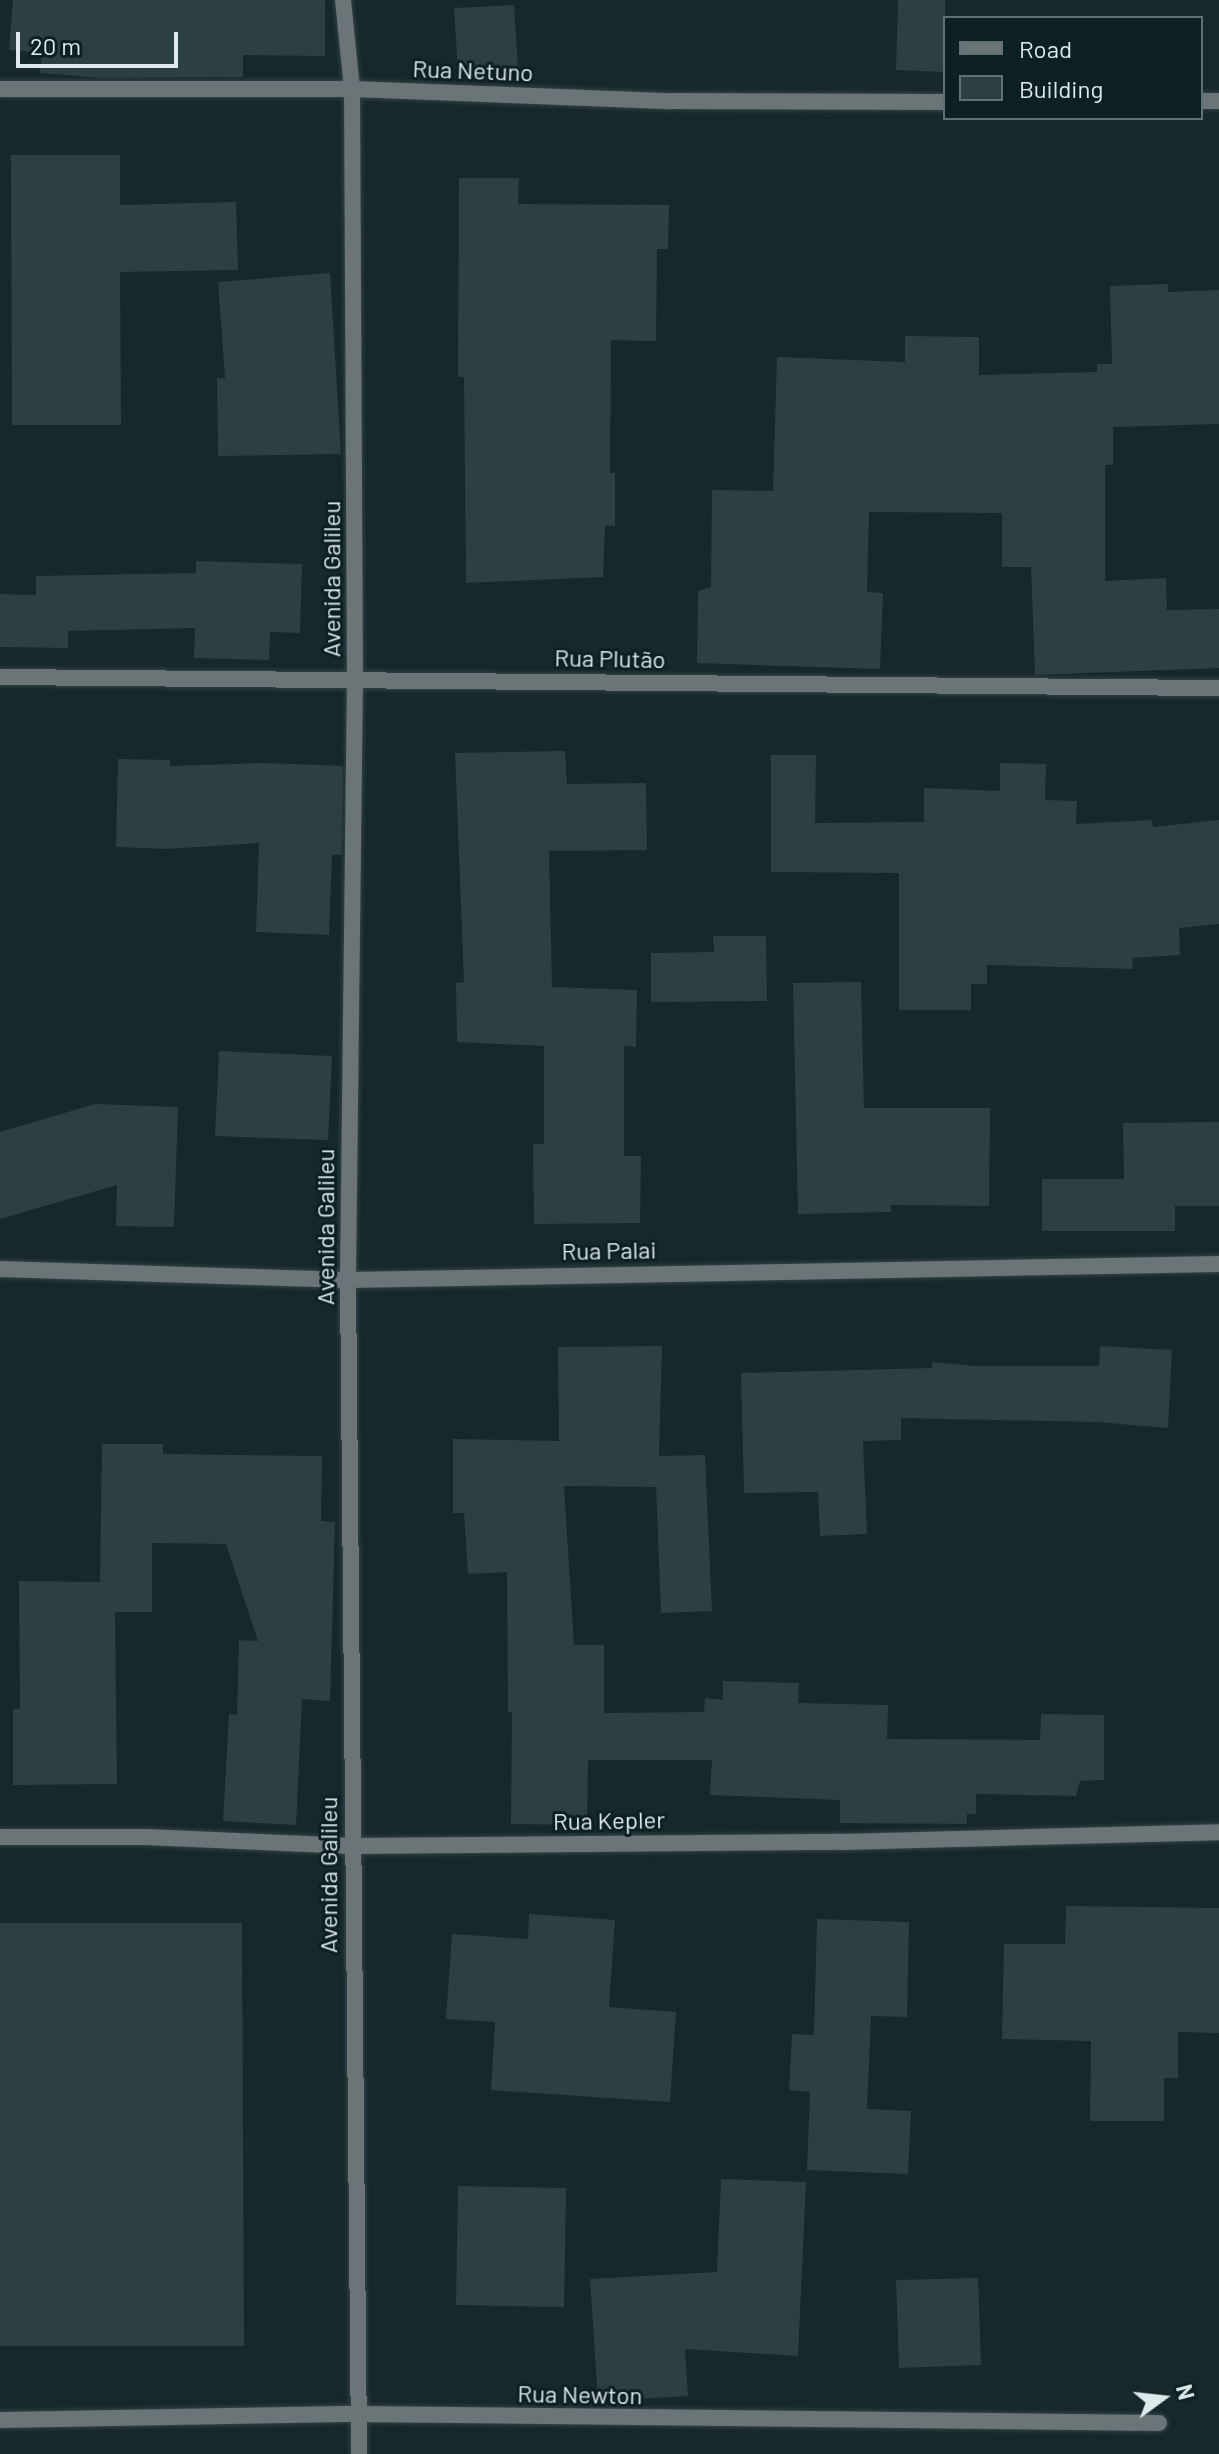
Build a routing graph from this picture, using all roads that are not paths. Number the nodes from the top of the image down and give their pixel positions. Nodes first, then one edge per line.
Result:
1 (343, 0) edge
2 (0, 89) edge
3 (352, 89) junction
4 (943, 102) edge
5 (0, 677) edge
6 (355, 677) junction
7 (1219, 688) edge
8 (1219, 1264) edge
9 (0, 1269) edge
10 (348, 1280) junction
11 (1219, 1832) edge
12 (0, 1837) edge
13 (352, 1846) junction
14 (358, 2414) junction
15 (0, 2420) edge
16 (1159, 2423) dead end
17 (359, 2454) edge

1 - 3 street, Avenida Galileu
2 - 3 street, Rua Netuno
3 - 4 street, Rua Netuno
3 - 6 street, Avenida Galileu
5 - 6 street, Rua Plutão
6 - 7 street, Rua Plutão
6 - 10 street, Avenida Galileu
8 - 10 street, Rua Palai
9 - 10 street, Rua Palai
10 - 13 street, Avenida Galileu
11 - 13 street, Rua Kepler
12 - 13 street, Rua Kepler
13 - 14 street, Avenida Galileu
14 - 15 street, Rua Newton
14 - 16 street, Rua Newton
14 - 17 street, Avenida Galileu

